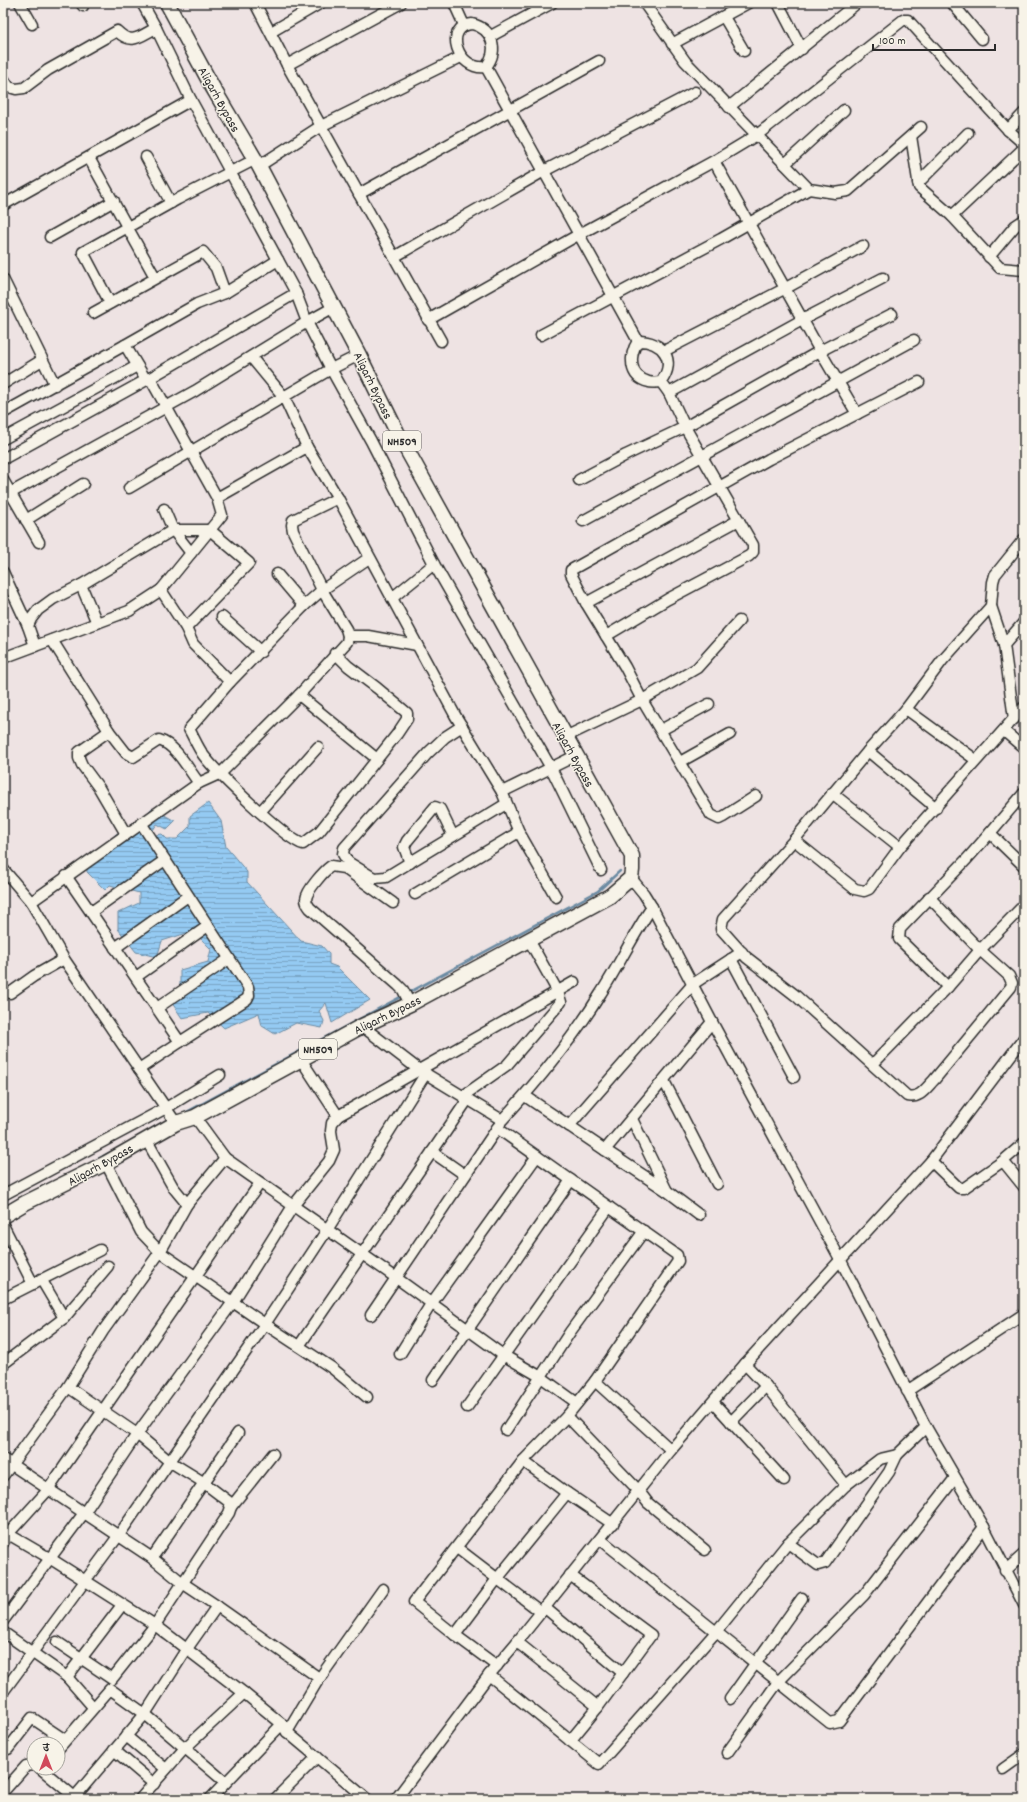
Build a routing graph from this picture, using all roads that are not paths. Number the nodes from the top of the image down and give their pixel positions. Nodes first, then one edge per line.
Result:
1 (20, 3) edge
2 (142, 3) edge
3 (168, 3) edge
4 (255, 3) edge
5 (321, 3) edge
6 (401, 3) edge
7 (454, 3) edge
8 (552, 3) edge
9 (644, 3) edge
10 (748, 3) edge
11 (778, 3) edge
12 (857, 3) edge
13 (952, 3) edge
14 (724, 17) junction
15 (32, 24) dead end
16 (464, 25) junction
17 (156, 28) junction
18 (271, 32) junction
19 (490, 36) junction
20 (982, 39) dead end
21 (672, 44) junction
22 (802, 49) junction
23 (744, 51) dead end
24 (461, 57) junction
25 (600, 61) dead end
26 (286, 65) junction
27 (486, 67) junction
28 (3, 78) edge
29 (696, 92) dead end
30 (192, 100) junction
31 (729, 107) junction
32 (511, 109) junction
33 (844, 110) dead end
34 (1024, 113) edge
35 (321, 126) junction
36 (921, 127) dead end
37 (1008, 130) junction
38 (968, 133) dead end
39 (757, 135) junction
40 (911, 136) junction
41 (1024, 144) edge
42 (1024, 148) edge
43 (146, 157) dead end
44 (89, 158) junction
45 (714, 161) junction
46 (254, 163) junction
47 (785, 164) junction
48 (544, 171) junction
49 (233, 172) junction
50 (918, 183) junction
51 (809, 189) junction
52 (360, 194) junction
53 (114, 201) junction
54 (170, 203) junction
55 (3, 205) edge
56 (952, 216) junction
57 (1024, 220) edge
58 (748, 223) junction
59 (128, 226) junction
60 (578, 235) junction
61 (50, 237) dead end
62 (863, 246) dead end
63 (394, 257) junction
64 (989, 257) junction
65 (278, 260) junction
66 (1024, 270) edge
67 (155, 277) junction
68 (3, 278) edge
69 (883, 278) dead end
70 (786, 288) junction
71 (296, 292) junction
72 (225, 293) junction
73 (7, 296) edge
74 (613, 296) junction
75 (110, 303) junction
76 (330, 310) junction
77 (93, 313) dead end
78 (892, 314) dead end
79 (310, 320) junction
80 (428, 320) junction
81 (802, 320) junction
82 (541, 336) dead end
83 (914, 340) dead end
84 (441, 341) dead end
85 (638, 341) junction
86 (125, 345) junction
87 (664, 351) junction
88 (820, 351) junction
89 (251, 357) junction
90 (355, 357) junction
91 (42, 360) junction
92 (137, 366) junction
93 (334, 368) junction
94 (148, 379) junction
95 (837, 381) junction
96 (661, 382) junction
97 (919, 382) dead end
98 (3, 384) edge
99 (55, 385) junction
100 (669, 393) junction
101 (284, 397) junction
102 (166, 406) junction
103 (3, 413) edge
104 (857, 414) junction
105 (685, 427) junction
106 (3, 439) edge
107 (307, 447) junction
108 (191, 451) junction
109 (702, 455) junction
110 (7, 457) edge
111 (3, 480) edge
112 (579, 480) dead end
113 (82, 484) dead end
114 (720, 487) junction
115 (129, 488) dead end
116 (7, 495) edge
117 (217, 498) junction
118 (338, 498) junction
119 (164, 509) dead end
120 (26, 520) junction
121 (739, 520) junction
122 (583, 521) dead end
123 (173, 530) junction
124 (210, 530) junction
125 (1024, 539) edge
126 (39, 542) dead end
127 (191, 553) junction
128 (369, 558) junction
129 (434, 564) junction
130 (3, 572) edge
131 (277, 574) dead end
132 (80, 585) junction
133 (161, 590) junction
134 (322, 590) junction
135 (392, 598) junction
136 (586, 603) junction
137 (304, 606) junction
138 (991, 606) junction
139 (222, 617) dead end
140 (739, 621) dead end
141 (1024, 622) edge
142 (97, 623) junction
143 (28, 626) junction
144 (186, 628) junction
145 (348, 636) junction
146 (606, 636) junction
147 (52, 640) junction
148 (417, 645) junction
149 (1004, 645) junction
150 (35, 646) junction
151 (261, 652) junction
152 (336, 653) junction
153 (3, 658) edge
154 (230, 682) junction
155 (299, 695) junction
156 (642, 700) junction
157 (708, 704) dead end
158 (1024, 707) edge
159 (906, 709) junction
160 (1014, 719) junction
161 (462, 726) junction
162 (661, 730) junction
163 (109, 731) junction
164 (1004, 731) junction
165 (730, 734) dead end
166 (565, 737) junction
167 (318, 747) dead end
168 (1024, 748) edge
169 (868, 751) junction
170 (377, 759) junction
171 (976, 760) junction
172 (563, 762) junction
173 (680, 762) junction
174 (220, 773) junction
175 (199, 783) junction
176 (502, 792) junction
177 (1024, 792) edge
178 (832, 793) junction
179 (756, 796) dead end
180 (506, 804) junction
181 (936, 808) junction
182 (260, 812) junction
183 (141, 823) junction
184 (519, 832) junction
185 (990, 833) junction
186 (126, 834) junction
187 (453, 836) junction
188 (794, 840) junction
189 (900, 847) junction
190 (165, 860) junction
191 (410, 863) junction
192 (1024, 866) edge
193 (3, 869) edge
194 (600, 870) dead end
195 (66, 876) junction
196 (631, 878) junction
197 (415, 894) dead end
198 (188, 896) junction
199 (556, 897) dead end
200 (929, 897) junction
201 (31, 902) junction
202 (393, 902) dead end
203 (1024, 905) edge
204 (652, 907) junction
205 (91, 912) junction
206 (208, 926) junction
207 (529, 940) junction
208 (115, 948) junction
209 (980, 950) junction
210 (742, 952) junction
211 (64, 959) junction
212 (229, 959) junction
213 (731, 959) junction
214 (136, 977) junction
215 (574, 982) dead end
216 (693, 984) junction
217 (948, 988) junction
218 (558, 992) junction
219 (10, 993) dead end
220 (409, 1001) junction
221 (157, 1008) junction
222 (712, 1022) junction
223 (362, 1026) junction
224 (1024, 1038) edge
225 (180, 1042) junction
226 (300, 1058) junction
227 (873, 1064) junction
228 (139, 1069) junction
229 (422, 1071) junction
230 (220, 1075) dead end
231 (794, 1077) dead end
232 (664, 1081) junction
233 (525, 1096) junction
234 (465, 1097) junction
235 (171, 1116) junction
236 (338, 1116) junction
237 (196, 1117) junction
238 (632, 1119) junction
239 (500, 1124) junction
240 (569, 1126) junction
241 (146, 1139) junction
242 (1024, 1143) edge
243 (606, 1150) junction
244 (432, 1152) junction
245 (537, 1156) junction
246 (225, 1158) junction
247 (931, 1161) junction
248 (1003, 1161) junction
249 (106, 1163) junction
250 (465, 1175) junction
251 (571, 1180) junction
252 (260, 1183) junction
253 (717, 1184) dead end
254 (1024, 1187) edge
255 (667, 1191) junction
256 (3, 1195) edge
257 (187, 1204) junction
258 (293, 1206) junction
259 (609, 1206) junction
260 (699, 1215) dead end
261 (3, 1216) edge
262 (3, 1225) edge
263 (327, 1230) junction
264 (644, 1231) junction
265 (100, 1250) dead end
266 (160, 1252) junction
267 (361, 1254) junction
268 (840, 1259) junction
269 (108, 1266) dead end
270 (197, 1276) junction
271 (395, 1277) junction
272 (37, 1282) junction
273 (3, 1299) edge
274 (233, 1302) junction
275 (431, 1304) junction
276 (1024, 1314) edge
277 (371, 1315) dead end
278 (64, 1318) junction
279 (265, 1324) junction
280 (467, 1330) junction
281 (298, 1346) junction
282 (400, 1354) dead end
283 (503, 1355) junction
284 (3, 1364) edge
285 (744, 1364) junction
286 (541, 1377) junction
287 (433, 1380) dead end
288 (594, 1381) junction
289 (766, 1386) junction
290 (68, 1387) junction
291 (907, 1391) junction
292 (367, 1397) dead end
293 (713, 1402) junction
294 (577, 1403) junction
295 (466, 1407) dead end
296 (102, 1412) junction
297 (567, 1416) junction
298 (731, 1422) junction
299 (926, 1427) junction
300 (506, 1430) dead end
301 (238, 1433) dead end
302 (137, 1434) junction
303 (671, 1450) junction
304 (273, 1454) dead end
305 (897, 1455) junction
306 (169, 1461) junction
307 (523, 1461) junction
308 (7, 1462) edge
309 (3, 1476) edge
310 (956, 1478) junction
311 (784, 1480) dead end
312 (203, 1482) junction
313 (846, 1485) junction
314 (48, 1490) junction
315 (638, 1490) junction
316 (567, 1493) junction
317 (231, 1507) junction
318 (84, 1513) junction
319 (613, 1524) junction
320 (984, 1527) junction
321 (118, 1535) junction
322 (5, 1536) edge
323 (600, 1539) junction
324 (788, 1543) junction
325 (457, 1548) junction
326 (705, 1550) dead end
327 (1024, 1554) edge
328 (152, 1558) junction
329 (51, 1559) junction
330 (1005, 1571) junction
331 (570, 1576) junction
332 (498, 1579) junction
333 (85, 1581) junction
334 (184, 1584) junction
335 (383, 1589) dead end
336 (802, 1598) dead end
337 (122, 1605) junction
338 (1024, 1605) edge
339 (217, 1606) junction
340 (543, 1610) junction
341 (3, 1621) edge
342 (155, 1625) junction
343 (3, 1632) edge
344 (716, 1632) junction
345 (455, 1636) junction
346 (58, 1642) dead end
347 (517, 1642) junction
348 (186, 1650) junction
349 (31, 1653) junction
350 (82, 1658) junction
351 (755, 1664) junction
352 (497, 1666) junction
353 (623, 1673) junction
354 (489, 1675) junction
355 (67, 1677) junction
356 (319, 1678) junction
357 (778, 1682) junction
358 (111, 1684) junction
359 (3, 1692) edge
360 (244, 1693) junction
361 (730, 1699) dead end
362 (94, 1707) junction
363 (598, 1707) junction
364 (145, 1714) junction
365 (284, 1728) junction
366 (59, 1736) edge
367 (126, 1736) junction
368 (66, 1739) edge
369 (570, 1741) junction
370 (185, 1748) junction
371 (8, 1749) dead end
372 (114, 1750) junction
373 (726, 1753) dead end
374 (1024, 1754) edge
375 (316, 1757) junction
376 (26, 1766) edge
377 (166, 1769) junction
378 (1004, 1769) dead end
379 (51, 1776) edge
380 (225, 1782) junction
381 (154, 1784) junction
382 (3, 1792) edge
383 (75, 1798) edge
384 (213, 1798) edge
385 (140, 1799) edge
386 (275, 1799) edge
387 (366, 1799) edge
388 (396, 1799) edge

1 - 15 street
2 - 17 street
3 - 46 highway, Aligarh Bypass / NH509
4 - 18 street
5 - 18 street
6 - 26 street
7 - 16 street
8 - 19 street
9 - 21 street
10 - 14 street
11 - 22 street
12 - 22 street
13 - 20 street
14 - 21 street
14 - 23 street
16 - 19 street
16 - 24 street
17 - 28 street
17 - 30 street
18 - 26 street
19 - 27 street
21 - 31 street
22 - 31 street
24 - 27 street
24 - 35 street
25 - 32 street
26 - 35 street
27 - 32 street
29 - 48 street
30 - 44 street
30 - 49 street
31 - 39 street
32 - 48 street
32 - 52 street
33 - 47 street
34 - 37 street
35 - 46 street
35 - 52 street
36 - 40 street
37 - 39 street
37 - 41 street
38 - 50 street
39 - 45 street
39 - 47 street
40 - 50 street
40 - 51 street
42 - 56 street
43 - 54 street
44 - 53 street
44 - 55 street
45 - 58 street
45 - 60 street
46 - 49 street
46 - 76 highway, Aligarh Bypass / NH509
47 - 51 street
48 - 60 street
48 - 63 street
49 - 54 street
49 - 65 street
50 - 56 street
51 - 58 street
52 - 63 street
53 - 59 street
53 - 61 street
54 - 59 street
56 - 64 street
57 - 64 street
58 - 70 street
58 - 74 street
59 - 67 street
59 - 75 street
60 - 74 street
60 - 80 street
62 - 70 street
63 - 80 street
64 - 66 street
65 - 71 street
65 - 72 street
67 - 72 street
67 - 75 street
68 - 73 street
69 - 81 street
70 - 81 street
70 - 87 street
71 - 79 street
71 - 94 street
72 - 86 street
73 - 91 street
74 - 82 street
74 - 85 street
75 - 77 street
76 - 79 street
76 - 90 highway, Aligarh Bypass / NH509
78 - 88 street
79 - 89 street
79 - 93 street
80 - 84 street
81 - 88 street
81 - 100 street
83 - 95 street
85 - 87 street
85 - 96 street
86 - 92 street
86 - 99 street
87 - 96 street
88 - 95 street
88 - 105 street
89 - 101 street
89 - 102 street
90 - 93 street
90 - 166 highway, Aligarh Bypass / NH509
91 - 98 street
91 - 99 street
92 - 94 street
92 - 106 street
93 - 101 street
93 - 129 street
94 - 102 street
94 - 110 street
95 - 104 street
95 - 109 street
96 - 100 street
97 - 104 street
99 - 103 street
100 - 105 street
101 - 107 street
101 - 108 street
102 - 108 street
102 - 116 street
104 - 114 street
105 - 109 street
105 - 112 street
106 - 110 street
107 - 117 street
107 - 118 street
108 - 115 street
108 - 117 street
109 - 114 street
109 - 122 street
111 - 116 street
113 - 120 street
114 - 121 street
114 - 136 street
116 - 120 street
117 - 124 street
118 - 128 street
118 - 134 street
119 - 123 street
120 - 126 street
121 - 136 street
121 - 146 street
123 - 124 street
123 - 127 street
123 - 132 street
124 - 127 street
124 - 144 street
125 - 138 street
127 - 133 street
128 - 134 street
128 - 135 street
129 - 135 street
129 - 172 street
130 - 143 street
131 - 137 street
132 - 142 street
132 - 143 street
133 - 142 street
133 - 144 street
134 - 137 street
134 - 145 street
135 - 148 street
136 - 146 street
137 - 151 street
138 - 149 street
138 - 159 street
139 - 151 street
140 - 156 street
141 - 149 street
142 - 147 street
143 - 150 street
144 - 154 street
145 - 148 street
145 - 152 street
146 - 156 street
147 - 150 street
147 - 163 street
148 - 161 street
149 - 160 street
150 - 153 street
151 - 154 street
152 - 155 street
152 - 170 street
154 - 174 street
155 - 170 street
155 - 174 street
156 - 162 street
156 - 166 street
157 - 162 street
158 - 160 street
159 - 169 street
159 - 171 street
160 - 164 street
161 - 176 street
161 - 191 street
162 - 173 street
163 - 175 street
163 - 186 street
164 - 168 street
164 - 171 street
165 - 173 street
166 - 172 highway, Aligarh Bypass / NH509
167 - 182 street
169 - 178 street
169 - 181 street
170 - 182 street
171 - 181 street
172 - 176 street
172 - 194 street
172 - 196 highway, Aligarh Bypass / NH509
173 - 179 street
174 - 175 street
174 - 182 street
175 - 183 street
176 - 180 street
177 - 185 street
178 - 188 street
178 - 189 street
180 - 184 street
180 - 187 street
181 - 189 street
183 - 186 street
183 - 190 street
184 - 197 street
184 - 199 street
185 - 192 street
185 - 200 street
186 - 195 street
187 - 191 street
187 - 191 street
188 - 189 street
188 - 210 street
190 - 198 street
190 - 205 street
193 - 201 street
195 - 201 street
195 - 205 street
196 - 204 street
196 - 207 highway, Aligarh Bypass / NH509
198 - 206 street
198 - 208 street
200 - 209 street
200 - 217 street
201 - 211 street
202 - 220 street
203 - 209 street
204 - 216 street
204 - 233 street
205 - 208 street
206 - 212 street
206 - 214 street
207 - 218 street
207 - 220 highway, Aligarh Bypass / NH509
208 - 214 street
209 - 217 street
209 - 227 street
210 - 213 street
210 - 227 street
211 - 219 street
211 - 228 street
212 - 221 street
212 - 225 street
213 - 216 street
213 - 231 street
214 - 221 street
215 - 218 street
216 - 222 street
216 - 240 street
217 - 227 street
218 - 229 street
218 - 234 street
220 - 223 highway, Aligarh Bypass / NH509
221 - 225 street
222 - 232 street
222 - 268 street
223 - 226 highway, Aligarh Bypass / NH509
223 - 229 street
224 - 247 street
225 - 228 street
226 - 236 street
226 - 237 highway, Aligarh Bypass / NH509
228 - 235 street
229 - 234 street
229 - 236 street
229 - 263 street
230 - 235 street
232 - 238 street
232 - 253 street
233 - 239 street
233 - 240 street
234 - 239 street
234 - 244 street
235 - 237 highway, Aligarh Bypass / NH509
235 - 241 highway, Aligarh Bypass / NH509
235 - 256 street
236 - 258 street
237 - 246 street
238 - 243 street
238 - 255 street
239 - 245 street
239 - 250 street
240 - 243 street
241 - 249 highway, Aligarh Bypass / NH509
241 - 257 street
242 - 248 street
243 - 255 street
244 - 250 street
244 - 267 street
245 - 251 street
245 - 275 street
246 - 252 street
246 - 257 street
247 - 248 street
247 - 268 street
248 - 254 street
249 - 261 highway, Aligarh Bypass / NH509
249 - 266 street
250 - 271 street
251 - 259 street
251 - 280 street
252 - 258 street
252 - 270 street
255 - 260 street
257 - 266 street
258 - 263 street
258 - 274 street
259 - 264 street
259 - 283 street
262 - 272 street
263 - 267 street
263 - 279 street
264 - 286 street
264 - 288 street
265 - 272 street
266 - 270 street
266 - 290 street
267 - 271 street
267 - 281 street
268 - 285 street
268 - 291 street
269 - 278 street
270 - 274 street
270 - 296 street
271 - 275 street
271 - 277 street
272 - 273 street
272 - 278 street
274 - 279 street
274 - 302 street
275 - 280 street
275 - 282 street
276 - 291 street
278 - 284 street
279 - 281 street
279 - 306 street
280 - 283 street
280 - 287 street
281 - 292 street
283 - 286 street
283 - 295 street
285 - 289 street
285 - 293 street
286 - 294 street
286 - 300 street
288 - 294 street
288 - 303 street
289 - 298 street
289 - 313 street
290 - 296 street
290 - 308 street
291 - 299 street
293 - 298 street
293 - 303 street
294 - 297 street
296 - 302 street
296 - 314 street
297 - 307 street
297 - 315 street
298 - 311 street
299 - 305 street
299 - 310 street
301 - 312 street
302 - 306 street
302 - 318 street
303 - 315 street
304 - 317 street
305 - 313 street
305 - 324 street
306 - 312 street
306 - 321 street
307 - 316 street
307 - 325 street
308 - 309 street
308 - 314 street
310 - 320 street
310 - 357 street
312 - 317 street
312 - 328 street
313 - 324 street
314 - 318 street
314 - 322 street
315 - 319 street
315 - 326 street
316 - 319 street
316 - 332 street
317 - 334 street
318 - 321 street
318 - 329 street
319 - 323 street
320 - 330 street
320 - 357 street
321 - 328 street
321 - 333 street
322 - 329 street
323 - 331 street
323 - 344 street
324 - 344 street
325 - 332 street
325 - 345 street
327 - 330 street
328 - 334 street
329 - 333 street
329 - 341 street
330 - 338 street
331 - 340 street
331 - 353 street
332 - 340 street
332 - 345 street
333 - 337 street
333 - 349 street
334 - 339 street
334 - 342 street
335 - 356 street
336 - 351 street
337 - 342 street
337 - 350 street
339 - 348 street
339 - 356 street
340 - 347 street
340 - 353 street
342 - 348 street
342 - 358 street
343 - 349 street
344 - 351 street
344 - 369 street
345 - 352 street
346 - 350 street
347 - 352 street
347 - 363 street
348 - 360 street
348 - 364 street
349 - 355 street
349 - 359 street
350 - 355 street
350 - 358 street
351 - 357 street
351 - 361 street
352 - 354 street
353 - 363 street
354 - 369 street
354 - 388 street
355 - 362 street
356 - 365 street
357 - 373 street
358 - 362 street
358 - 364 street
360 - 365 street
360 - 370 street
362 - 368 street
363 - 369 street
364 - 367 street
364 - 370 street
365 - 375 street
365 - 380 street
366 - 371 street
367 - 372 street
367 - 377 street
370 - 377 street
370 - 380 street
372 - 381 street
372 - 383 street
374 - 378 street
375 - 386 street
375 - 387 street
376 - 382 street
377 - 381 street
379 - 383 street
380 - 384 street
381 - 385 street

